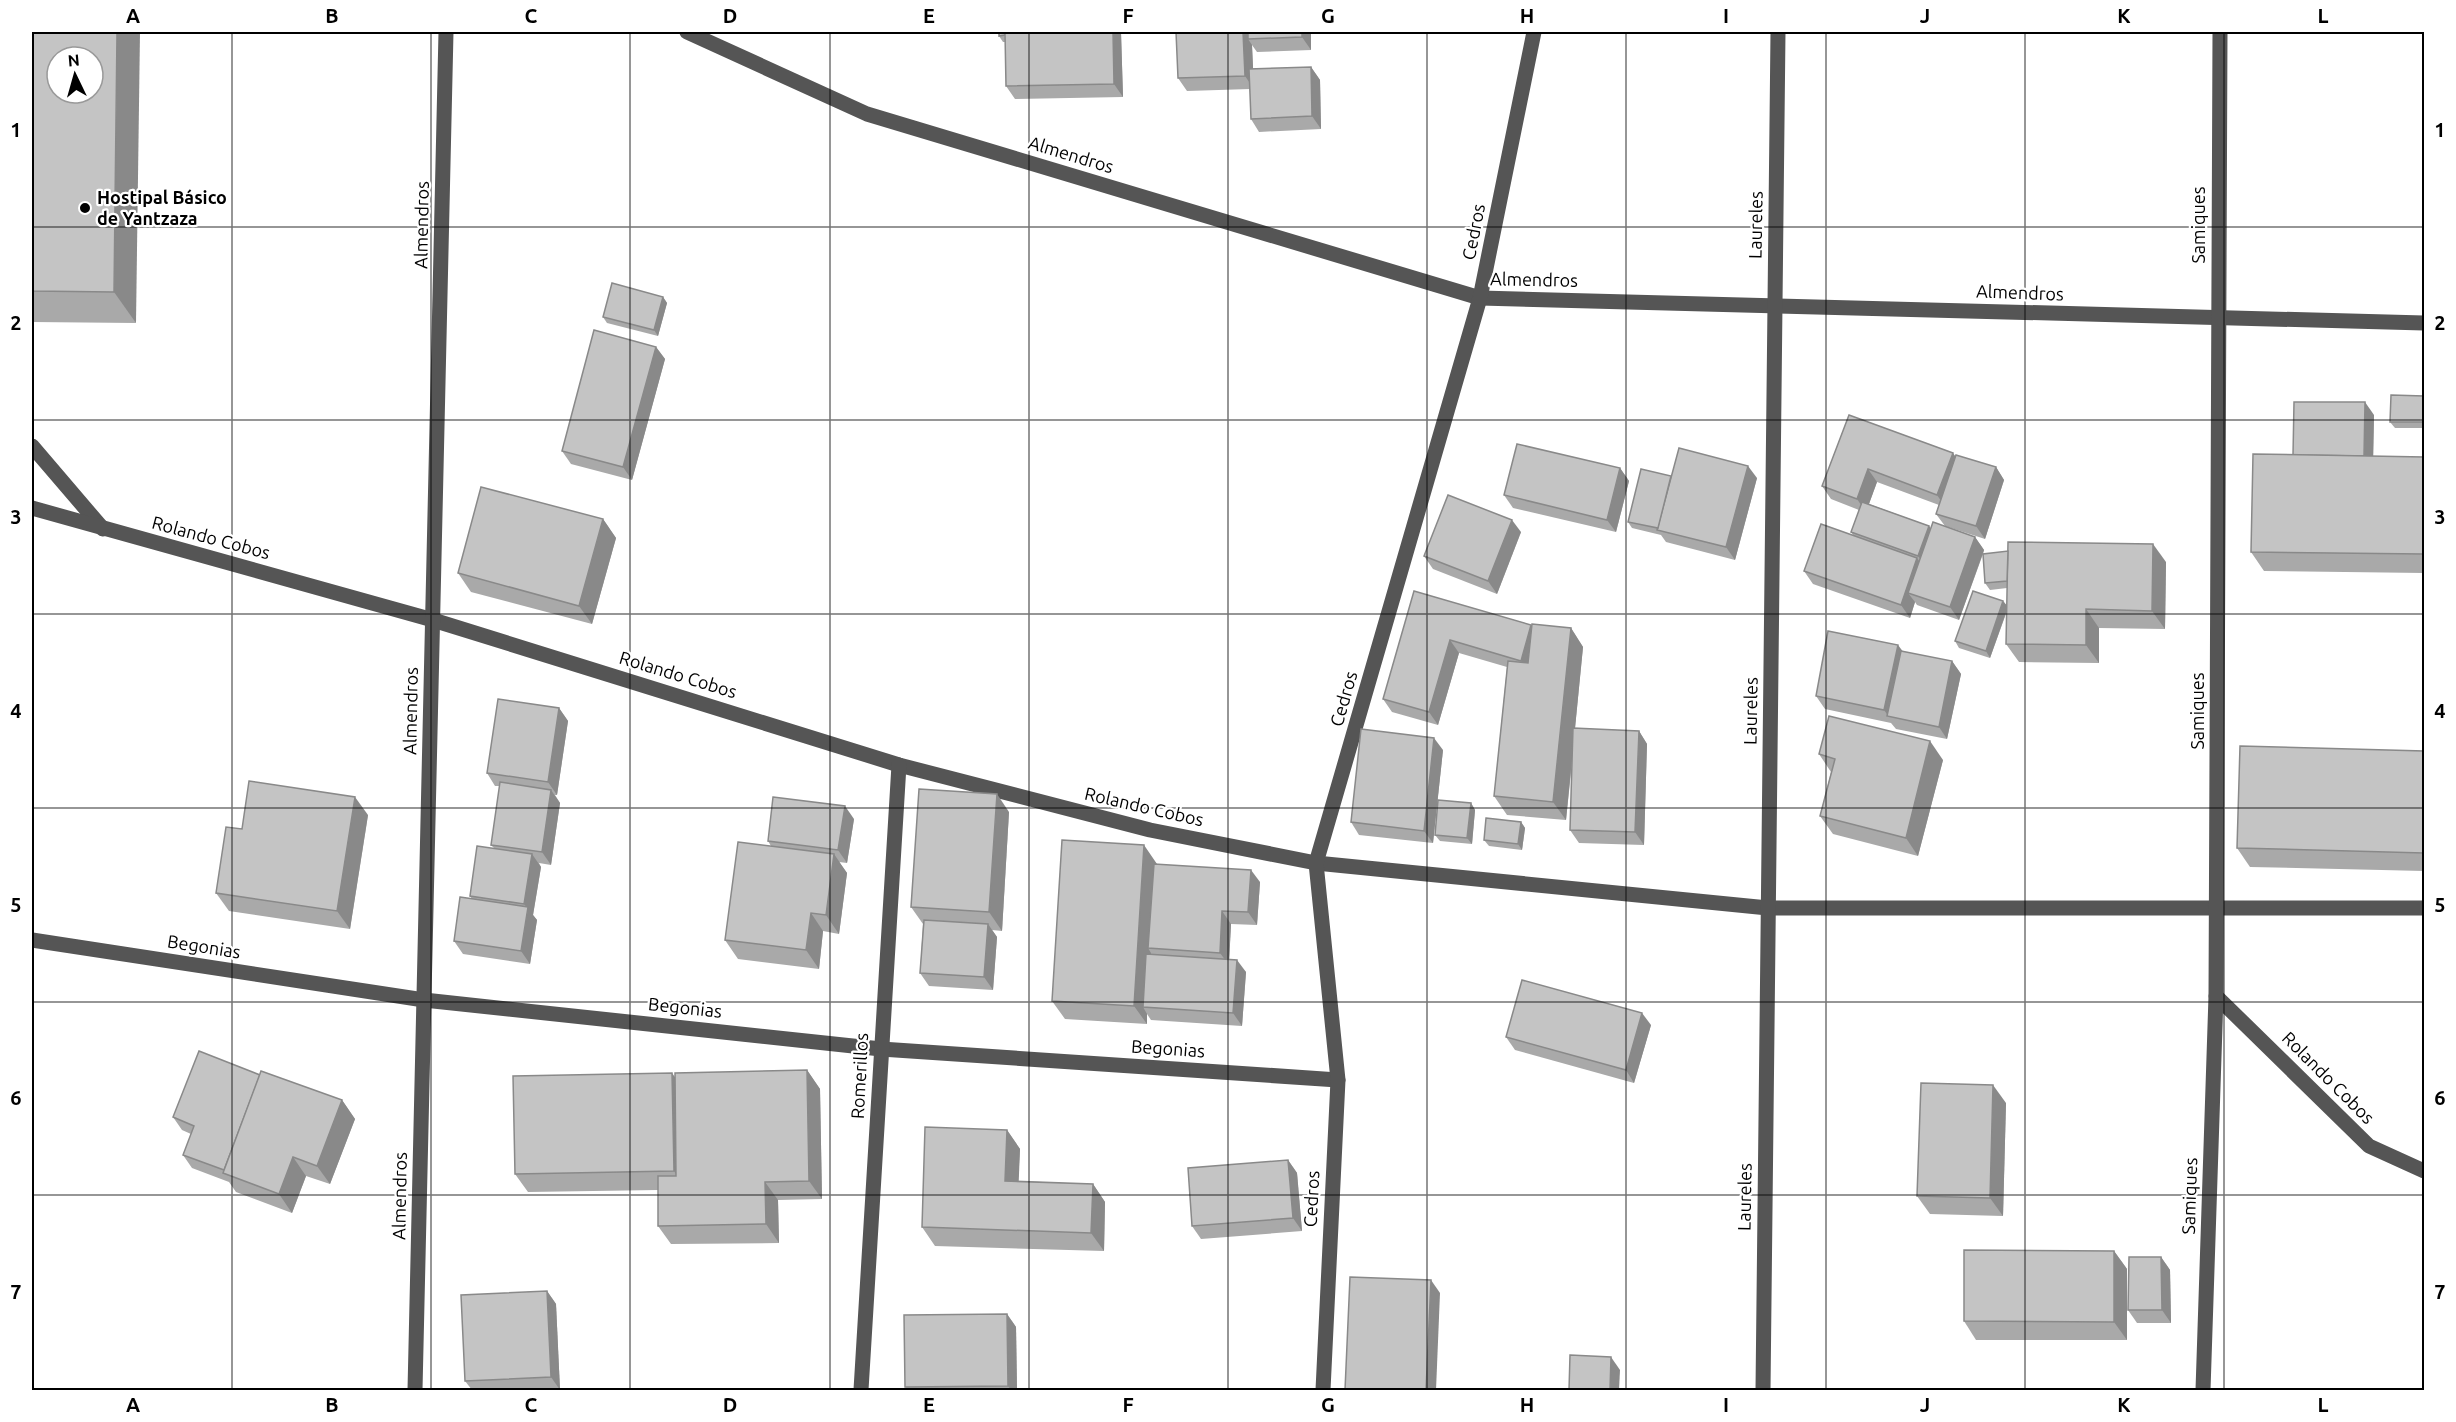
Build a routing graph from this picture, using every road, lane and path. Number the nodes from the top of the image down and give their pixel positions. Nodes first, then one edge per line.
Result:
1 (446, 32) edge
2 (687, 32) edge
3 (1534, 32) edge
4 (1778, 32) edge
5 (2220, 32) edge
6 (1480, 298) junction
7 (1775, 305) junction
8 (2219, 318) junction
9 (2424, 323) edge
10 (32, 446) edge
11 (32, 507) edge
12 (103, 529) junction
13 (433, 620) junction
14 (898, 765) junction
15 (1316, 863) junction
16 (1768, 908) junction
17 (2424, 908) edge
18 (2216, 909) junction
19 (32, 940) edge
20 (2216, 996) junction
21 (424, 1000) junction
22 (881, 1049) junction
23 (1338, 1080) junction
24 (2424, 1171) edge
25 (415, 1390) edge
26 (861, 1390) edge
27 (1323, 1390) edge
28 (1763, 1390) edge
29 (2203, 1390) edge

1 - 13 street, Almendros
2 - 6 street, Almendros
3 - 6 street, Cedros
4 - 7 street, Laureles
5 - 8 street, Samiques
6 - 7 street, Almendros
6 - 15 street, Cedros
7 - 8 street, Almendros
7 - 16 street, Laureles
8 - 9 street, Almendros
8 - 18 street, Samiques
10 - 12 street
11 - 12 street, Rolando Cobos
12 - 13 street, Rolando Cobos
13 - 14 street, Rolando Cobos
13 - 21 street, Almendros
14 - 15 street, Rolando Cobos
14 - 22 street, Romerillos
15 - 16 street, Rolando Cobos
15 - 23 street, Cedros
16 - 18 street, Rolando Cobos
16 - 28 street, Laureles
17 - 18 street, Rolando Cobos
18 - 20 street, Samiques
19 - 21 street, Begonias
20 - 24 street, Rolando Cobos
20 - 29 street, Samiques
21 - 22 street, Begonias
21 - 25 street, Almendros
22 - 23 street, Begonias
22 - 26 street, Romerillos
23 - 27 street, Cedros

